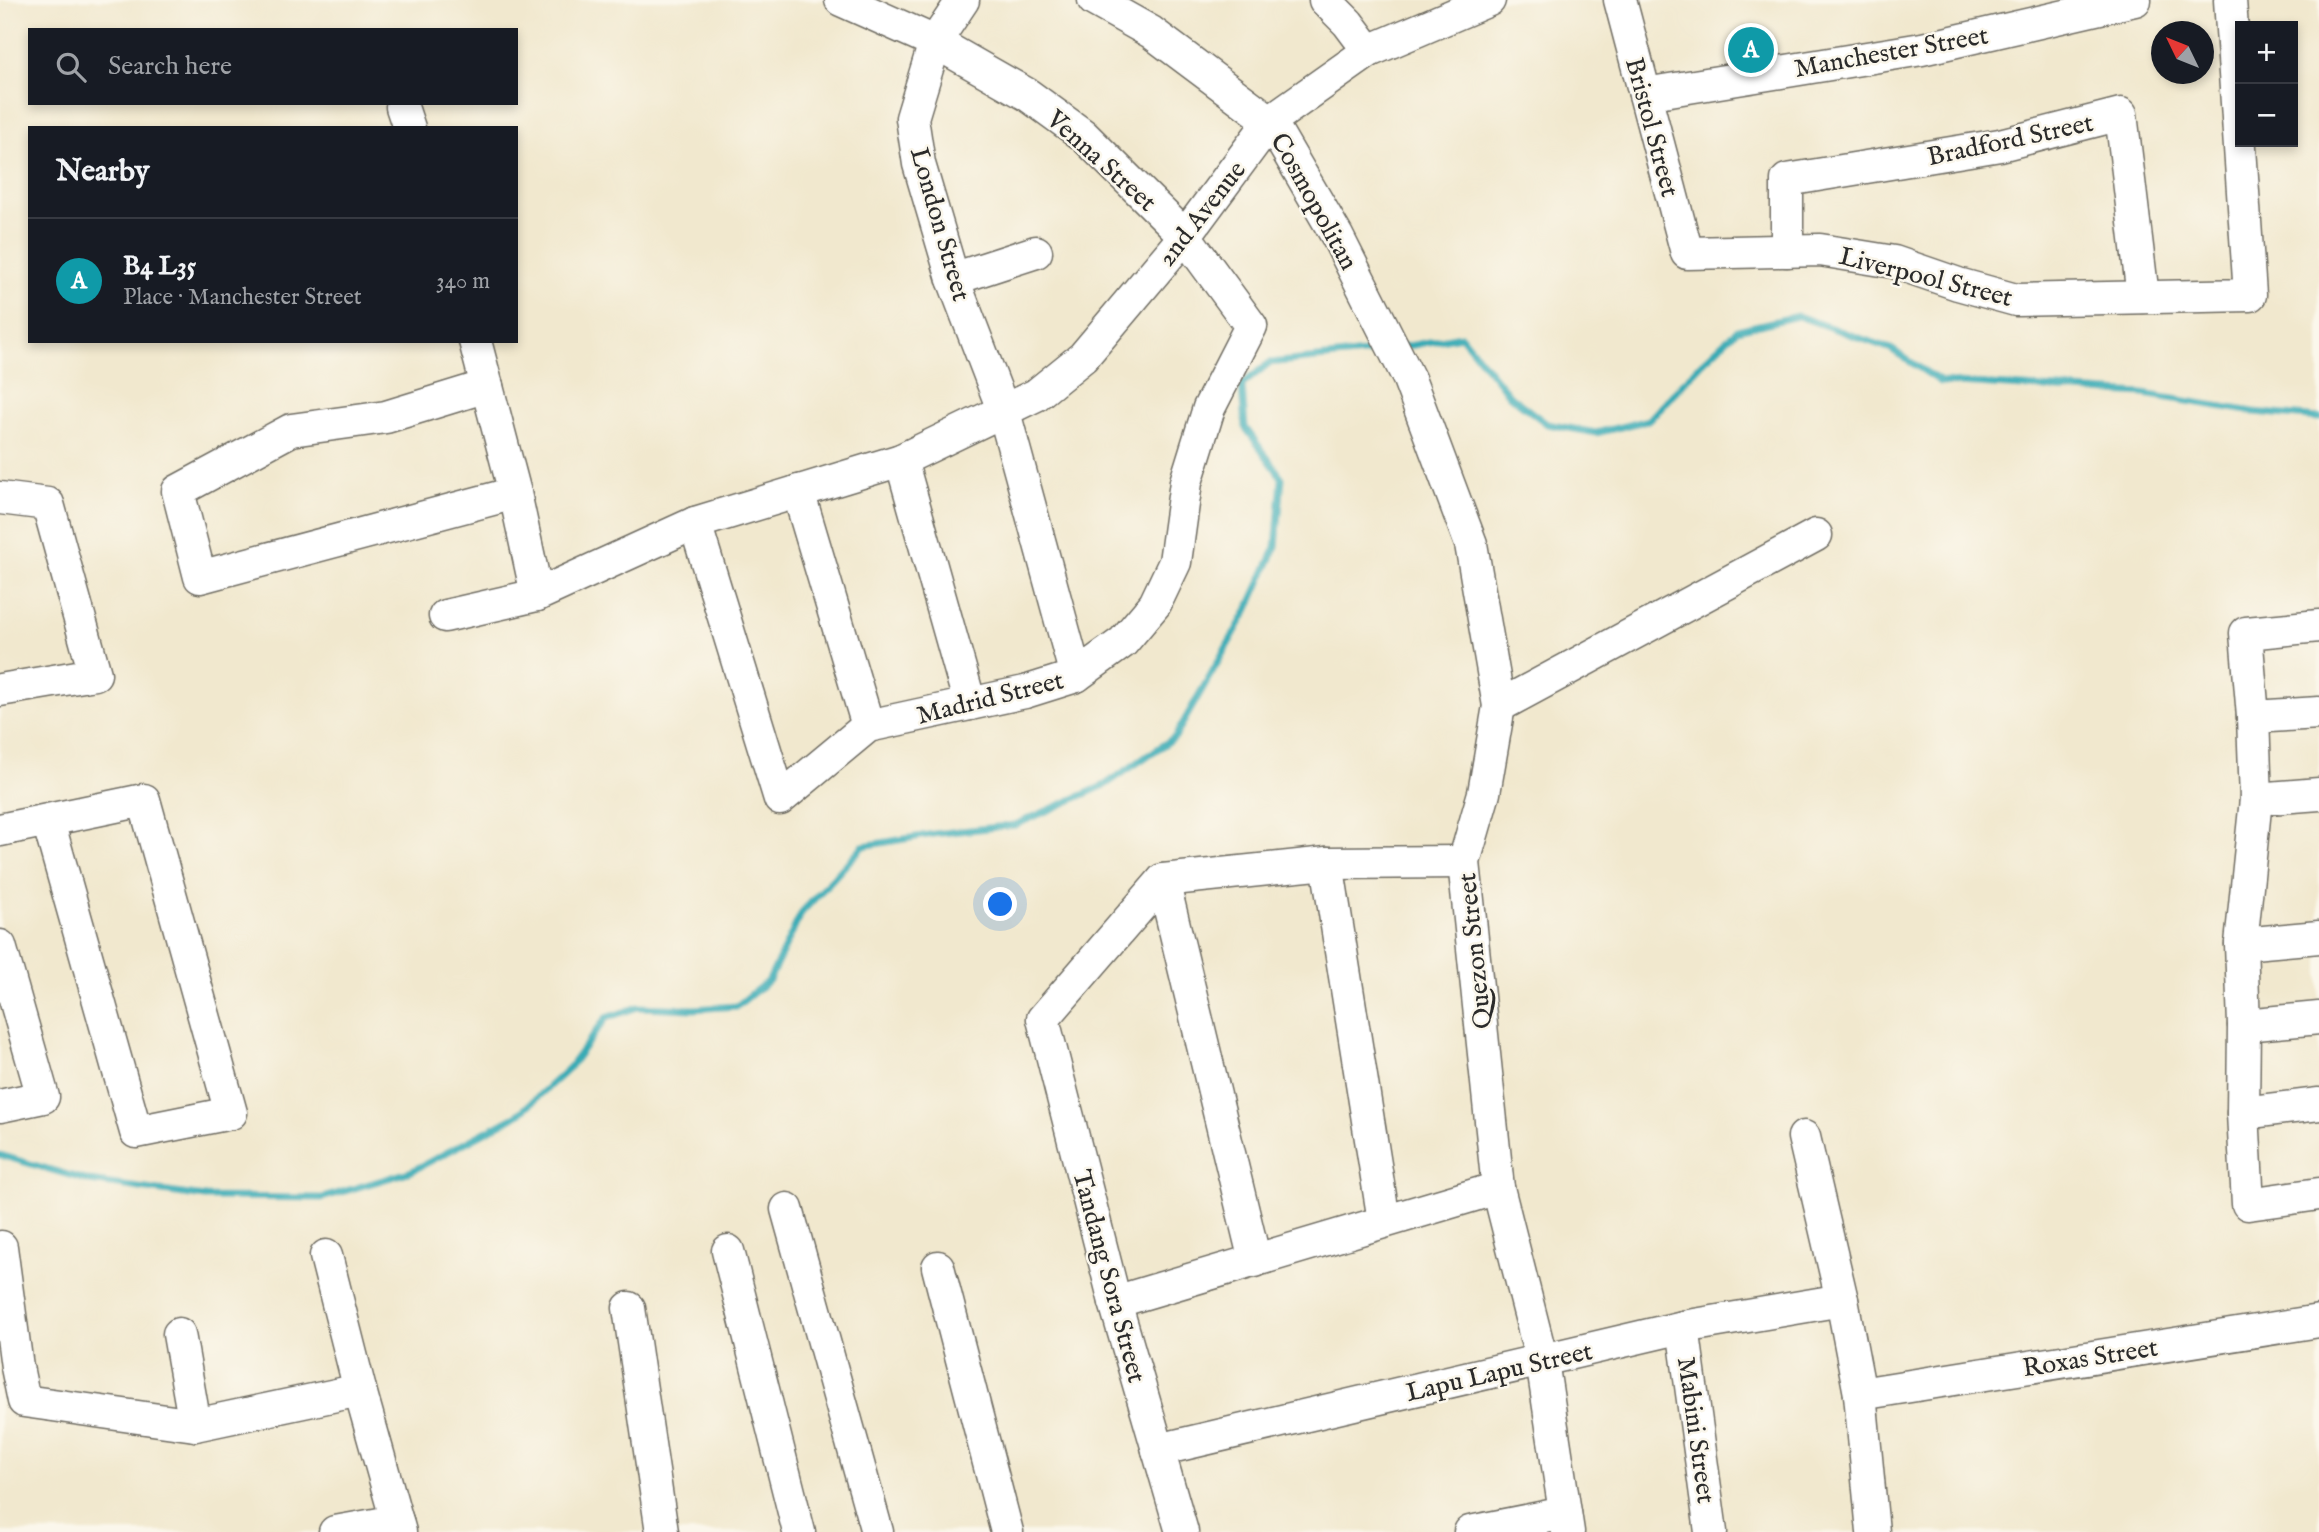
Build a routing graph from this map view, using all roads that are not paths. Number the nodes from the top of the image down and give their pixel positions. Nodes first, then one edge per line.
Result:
1 (841, 0) edge
2 (964, 0) edge
3 (1094, 0) edge
4 (1325, 0) edge
5 (1489, 0) edge
6 (1620, 0) edge
7 (2135, 0) edge
8 (2230, 0) edge
9 (935, 43) junction
10 (1369, 51) junction
11 (1645, 94) junction
12 (1270, 121) junction
13 (1185, 236) junction
14 (1787, 251) junction
15 (1035, 252) dead end
16 (1687, 253) joint
17 (953, 279) junction
18 (2143, 298) junction
19 (1251, 326) joint
20 (476, 343) edge
21 (1409, 379) joint
22 (487, 386) junction
23 (1004, 412) junction
24 (901, 460) junction
25 (798, 491) junction
26 (515, 493) junction
27 (0, 498) edge
28 (695, 523) junction
29 (1816, 535) dead end
30 (537, 595) junction
31 (445, 616) dead end
32 (2319, 626) edge
33 (1076, 676) junction
34 (0, 691) edge
35 (970, 704) junction
36 (1499, 706) junction
37 (2319, 713) edge
38 (2253, 718) junction
39 (867, 726) junction
40 (2319, 794) edge
41 (2256, 799) junction
42 (48, 821) junction
43 (0, 830) edge
44 (1464, 862) junction
45 (1327, 863) junction
46 (1163, 880) junction
47 (2319, 937) edge
48 (2241, 944) junction
49 (0, 946) edge
50 (2319, 1018) edge
51 (2244, 1025) junction
52 (2319, 1104) edge
53 (0, 1106) edge
54 (2243, 1113) junction
55 (1804, 1137) dead end
56 (1499, 1188) junction
57 (2319, 1194) edge
58 (786, 1209) dead end
59 (1384, 1221) junction
60 (1, 1247) edge
61 (728, 1251) dead end
62 (326, 1255) dead end
63 (1255, 1261) junction
64 (938, 1267) dead end
65 (1842, 1300) junction
66 (1115, 1302) junction
67 (629, 1308) dead end
68 (2319, 1321) edge
69 (1683, 1327) junction
70 (179, 1334) dead end
71 (1542, 1361) junction
72 (360, 1390) junction
73 (1860, 1394) junction
74 (195, 1425) junction
75 (1158, 1450) junction
76 (1566, 1522) edge
77 (398, 1527) edge
78 (335, 1532) edge
79 (662, 1532) edge
80 (799, 1532) edge
81 (877, 1532) edge
82 (1007, 1532) edge
83 (1182, 1532) edge
84 (1470, 1532) edge
85 (1712, 1532) edge
86 (1873, 1532) edge

1 - 9 street, Venna Street
2 - 9 street, London Street
3 - 12 street, Cosmopolitan
4 - 10 street
5 - 10 street, 2nd Avenue
6 - 11 street, Bristol Street
7 - 11 street, Manchester Street
8 - 18 street, Liverpool Street
9 - 13 street, Venna Street
9 - 17 street, London Street
10 - 12 street, 2nd Avenue
11 - 16 street, Bristol Street
12 - 13 street, 2nd Avenue
12 - 21 street, Cosmopolitan
13 - 19 street, Venna Street
13 - 23 street, 2nd Avenue
14 - 16 street, Liverpool Street
14 - 18 street, Liverpool Street
14 - 18 street, Bradford Street
15 - 17 street
17 - 23 street, London Street
19 - 33 street, Madrid Street
20 - 22 street
21 - 36 street, Quezon Street
22 - 26 street
22 - 26 street
23 - 24 street, 2nd Avenue
23 - 33 street, London Street
24 - 25 street, 2nd Avenue
24 - 35 street
25 - 28 street, 2nd Avenue
25 - 39 street
26 - 30 street
27 - 34 street
28 - 30 street, 2nd Avenue
28 - 39 street, Madrid Street
29 - 36 street
30 - 31 street, 2nd Avenue
32 - 38 street
33 - 35 street, Madrid Street
35 - 39 street, Madrid Street
36 - 44 street, Quezon Street
37 - 38 street
38 - 41 street
40 - 41 street
41 - 48 street
42 - 42 street
42 - 43 street
44 - 45 street
44 - 56 street, Quezon Street
45 - 46 street
45 - 59 street
46 - 63 street
46 - 66 street, Tandang Sora Street
47 - 48 street
48 - 51 street
49 - 53 street
50 - 51 street
51 - 54 street
52 - 54 street
54 - 57 street
55 - 65 street
56 - 59 street
56 - 71 street, Quezon Street
58 - 81 street
59 - 63 street
60 - 74 street
61 - 80 street
62 - 72 street
63 - 66 street
64 - 82 street
65 - 69 street, Lapu Lapu Street
65 - 73 street
66 - 75 street, Tandang Sora Street
67 - 79 street
68 - 73 street, Roxas Street
69 - 71 street, Lapu Lapu Street
69 - 85 street, Mabini Street
70 - 74 street
71 - 75 street, Lapu Lapu Street
71 - 76 street, Quezon Street
72 - 74 street
72 - 77 street
73 - 86 street
75 - 83 street, Tandang Sora Street
76 - 84 street
77 - 78 street

